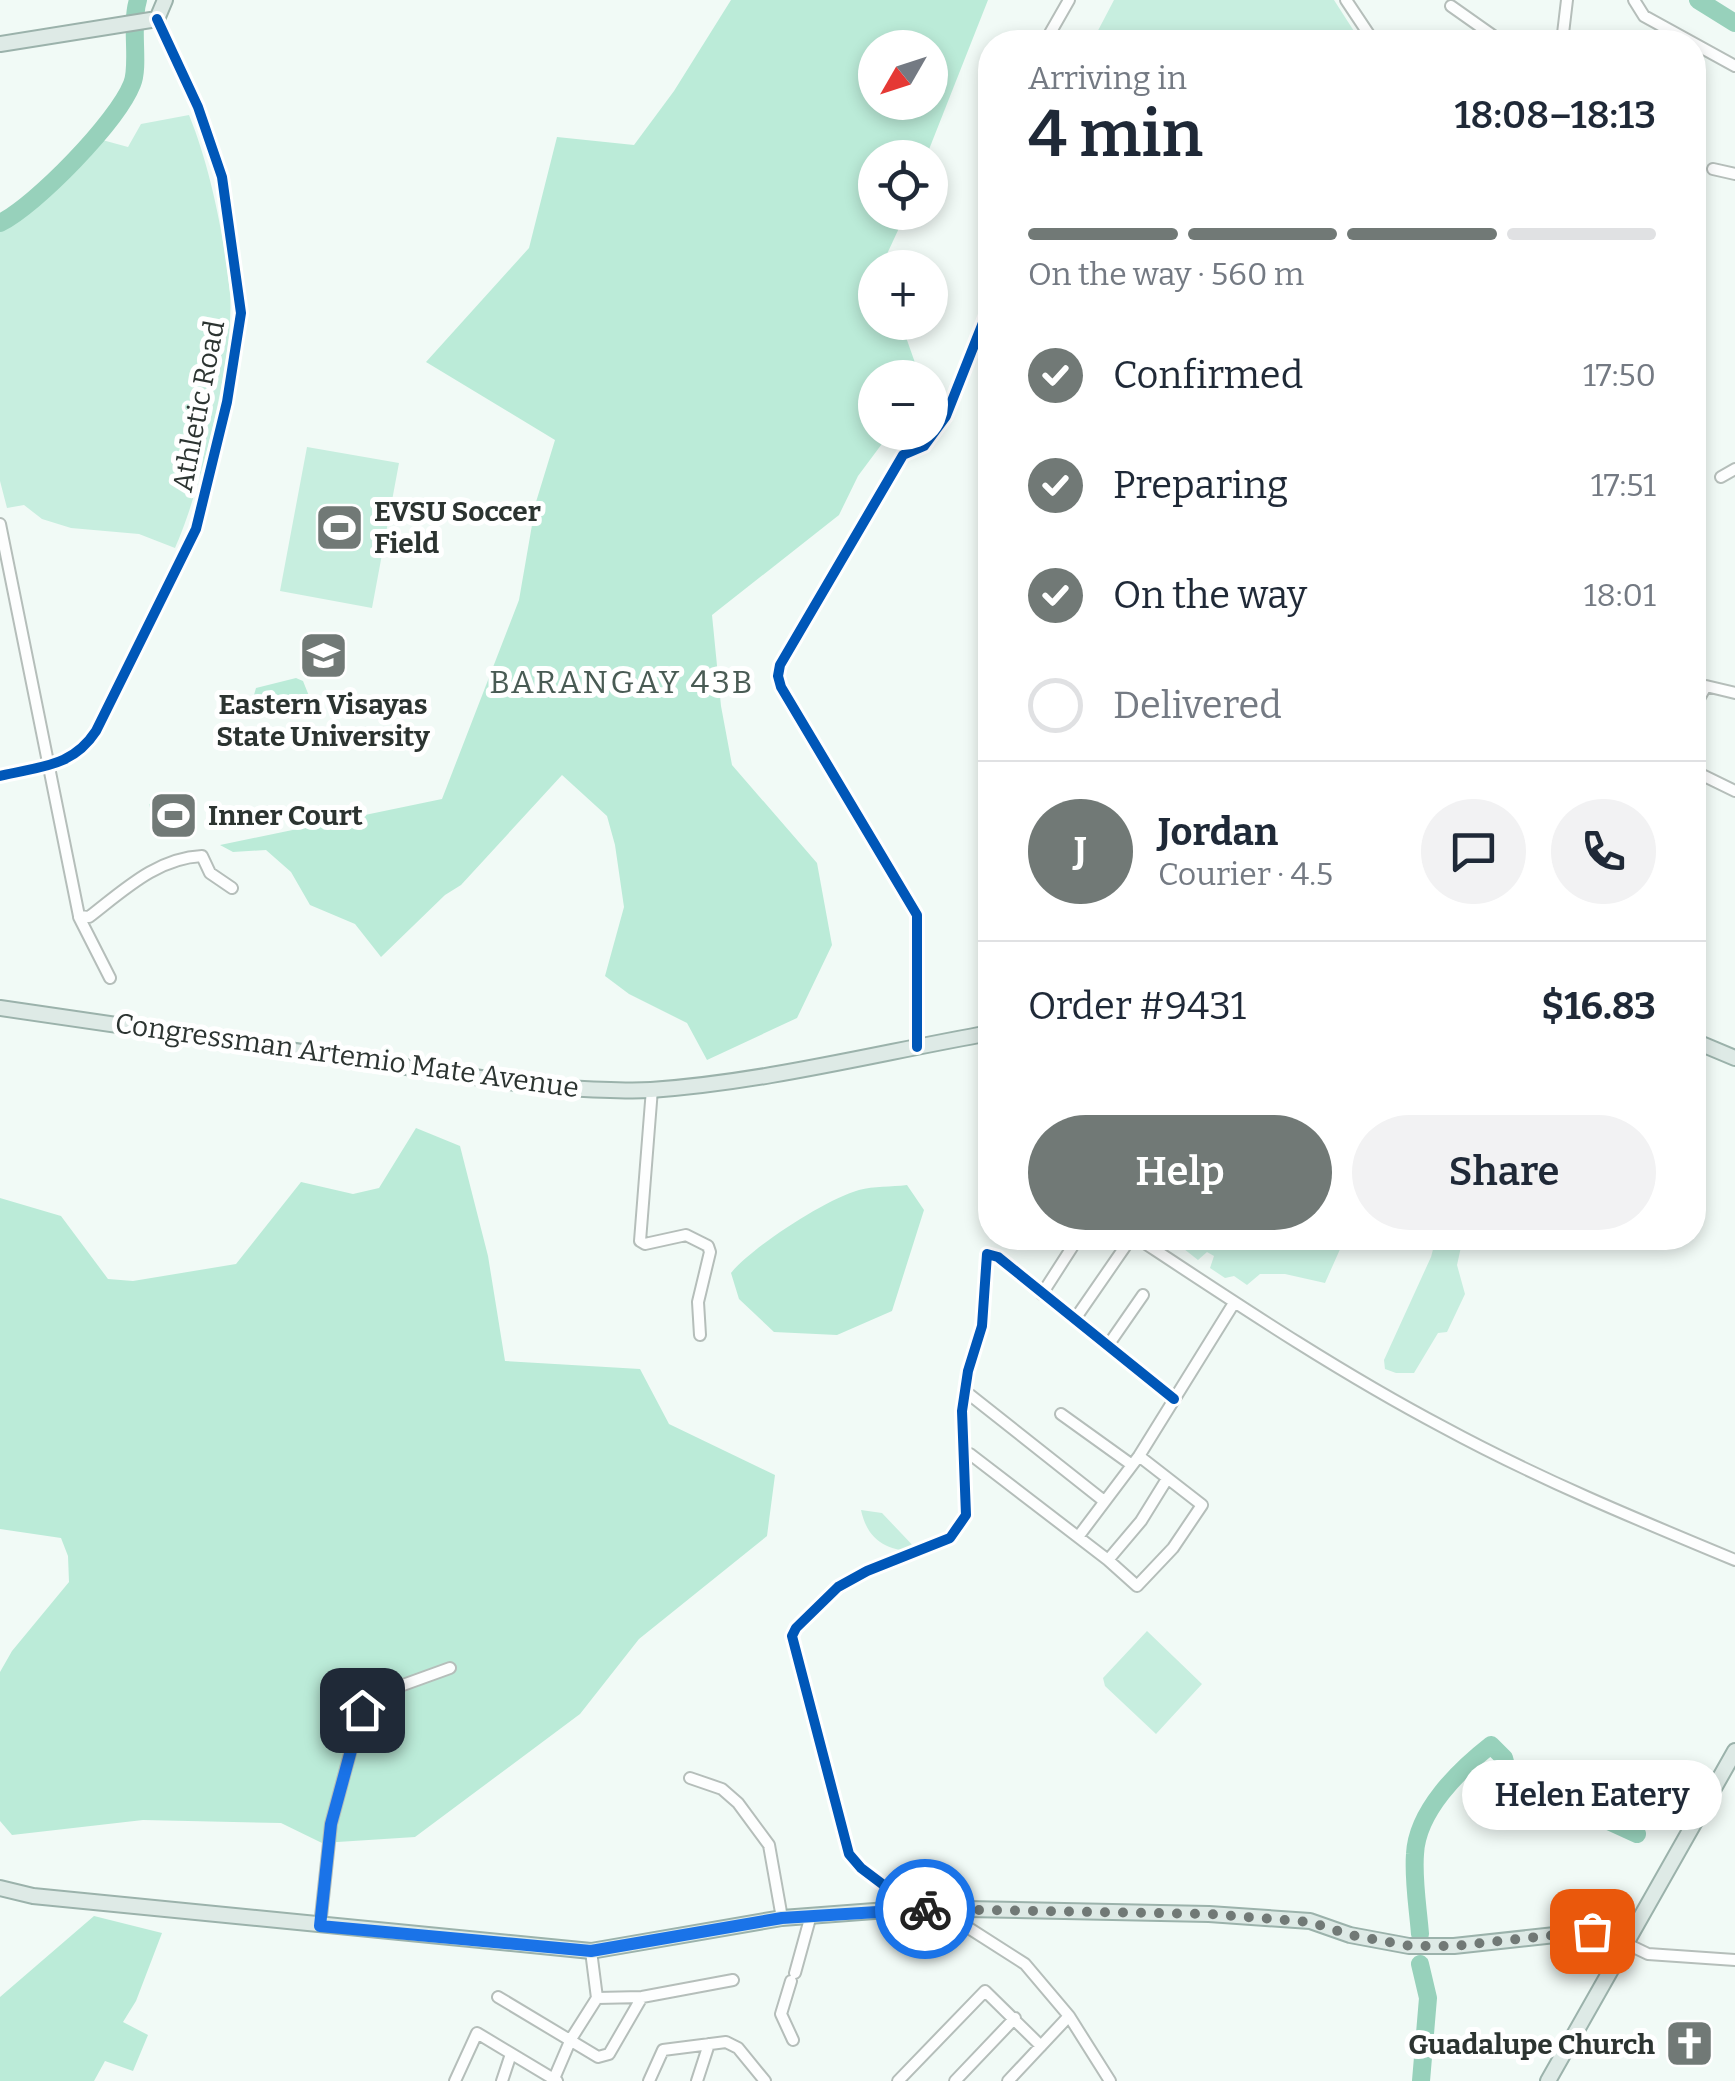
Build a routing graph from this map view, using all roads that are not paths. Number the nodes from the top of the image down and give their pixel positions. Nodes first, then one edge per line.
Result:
1 (165, 0) edge
2 (1069, 0) edge
3 (1346, 0) edge
4 (1567, 0) edge
5 (1634, 0) edge
6 (1451, 6) dead end
7 (151, 20) junction
8 (1052, 30) edge
9 (1366, 30) edge
10 (1485, 30) edge
11 (1563, 30) edge
12 (1669, 30) edge
13 (0, 44) edge
14 (1706, 50) edge
15 (1735, 66) edge
16 (1713, 169) dead end
17 (1735, 174) edge
18 (978, 336) edge
19 (948, 411) edge
20 (915, 450) edge
21 (1735, 469) edge
22 (1721, 476) dead end
23 (0, 524) edge
24 (1706, 686) edge
25 (1735, 693) edge
26 (48, 764) junction
27 (0, 776) edge
28 (1706, 777) edge
29 (1735, 792) edge
30 (232, 888) dead end
31 (79, 916) junction
32 (110, 978) dead end
33 (0, 1008) edge
34 (978, 1035) edge
35 (1706, 1046) edge
36 (916, 1047) junction
37 (1735, 1058) edge
38 (652, 1090) junction
39 (1070, 1250) edge
40 (1125, 1250) edge
41 (1152, 1250) edge
42 (1042, 1294) junction
43 (1143, 1295) dead end
44 (1234, 1303) junction
45 (1075, 1319) junction
46 (700, 1335) dead end
47 (1109, 1344) junction
48 (965, 1391) junction
49 (1174, 1398) junction
50 (1062, 1414) dead end
51 (965, 1456) junction
52 (1135, 1460) junction
53 (1167, 1479) junction
54 (1104, 1501) junction
55 (1078, 1537) junction
56 (1108, 1560) junction
57 (1735, 1560) edge
58 (450, 1668) dead end
59 (1735, 1751) edge
60 (690, 1778) dead end
61 (0, 1888) edge
62 (914, 1908) junction
63 (938, 1909) junction
64 (811, 1915) junction
65 (782, 1918) junction
66 (320, 1926) junction
67 (1625, 1944) junction
68 (591, 1951) junction
69 (1735, 1960) edge
70 (734, 1980) dead end
71 (642, 1997) junction
72 (498, 1998) dead end
73 (596, 1998) junction
74 (1069, 2016) junction
75 (1015, 2018) junction
76 (571, 2039) junction
77 (793, 2040) dead end
78 (709, 2044) junction
79 (1041, 2046) junction
80 (511, 2054) junction
81 (751, 2064) junction
82 (555, 2080) edge
83 (456, 2081) edge
84 (502, 2081) edge
85 (649, 2081) edge
86 (697, 2081) edge
87 (746, 2081) edge
88 (765, 2081) edge
89 (898, 2081) edge
90 (954, 2081) edge
91 (1008, 2081) edge
92 (1110, 2081) edge
93 (1548, 2081) edge

1 - 7 main road
2 - 8 street
3 - 9 street
4 - 11 street
5 - 12 street
6 - 10 street
7 - 13 main road
7 - 26 street, Athletic Road
14 - 15 street
16 - 17 street
18 - 19 street
20 - 36 street
21 - 22 street
23 - 26 street
24 - 25 street
26 - 27 street, Athletic Road
26 - 31 street
28 - 29 street
30 - 31 street
31 - 32 street
33 - 38 main road, Congressman Artemio Mate Avenue
34 - 36 main road, Congressman Artemio Mate Avenue
35 - 37 main road
36 - 38 main road, Congressman Artemio Mate Avenue
38 - 46 street
39 - 42 street
40 - 45 street
41 - 44 street
42 - 45 street
42 - 48 street
43 - 47 street
44 - 49 street
44 - 57 street
45 - 47 street
47 - 49 street
48 - 51 street
48 - 54 street
49 - 52 street
50 - 52 street
51 - 55 street
51 - 62 street
52 - 53 street
52 - 54 street
53 - 56 street
53 - 56 street
54 - 55 street
55 - 56 street
58 - 66 street
59 - 67 main road
60 - 65 street
61 - 66 main road
62 - 63 main road
62 - 64 main road
63 - 67 main road
63 - 74 street
64 - 65 main road
64 - 77 street
65 - 68 main road
66 - 68 main road
67 - 69 street
67 - 93 main road
68 - 73 street
70 - 71 street
71 - 73 street
71 - 76 street
72 - 76 street
73 - 76 street
74 - 79 street
74 - 92 street
75 - 79 street
75 - 89 street
75 - 90 street
76 - 82 street
78 - 81 street
78 - 85 street
78 - 86 street
79 - 91 street
80 - 82 street
80 - 83 street
80 - 84 street
81 - 87 street
81 - 88 street

